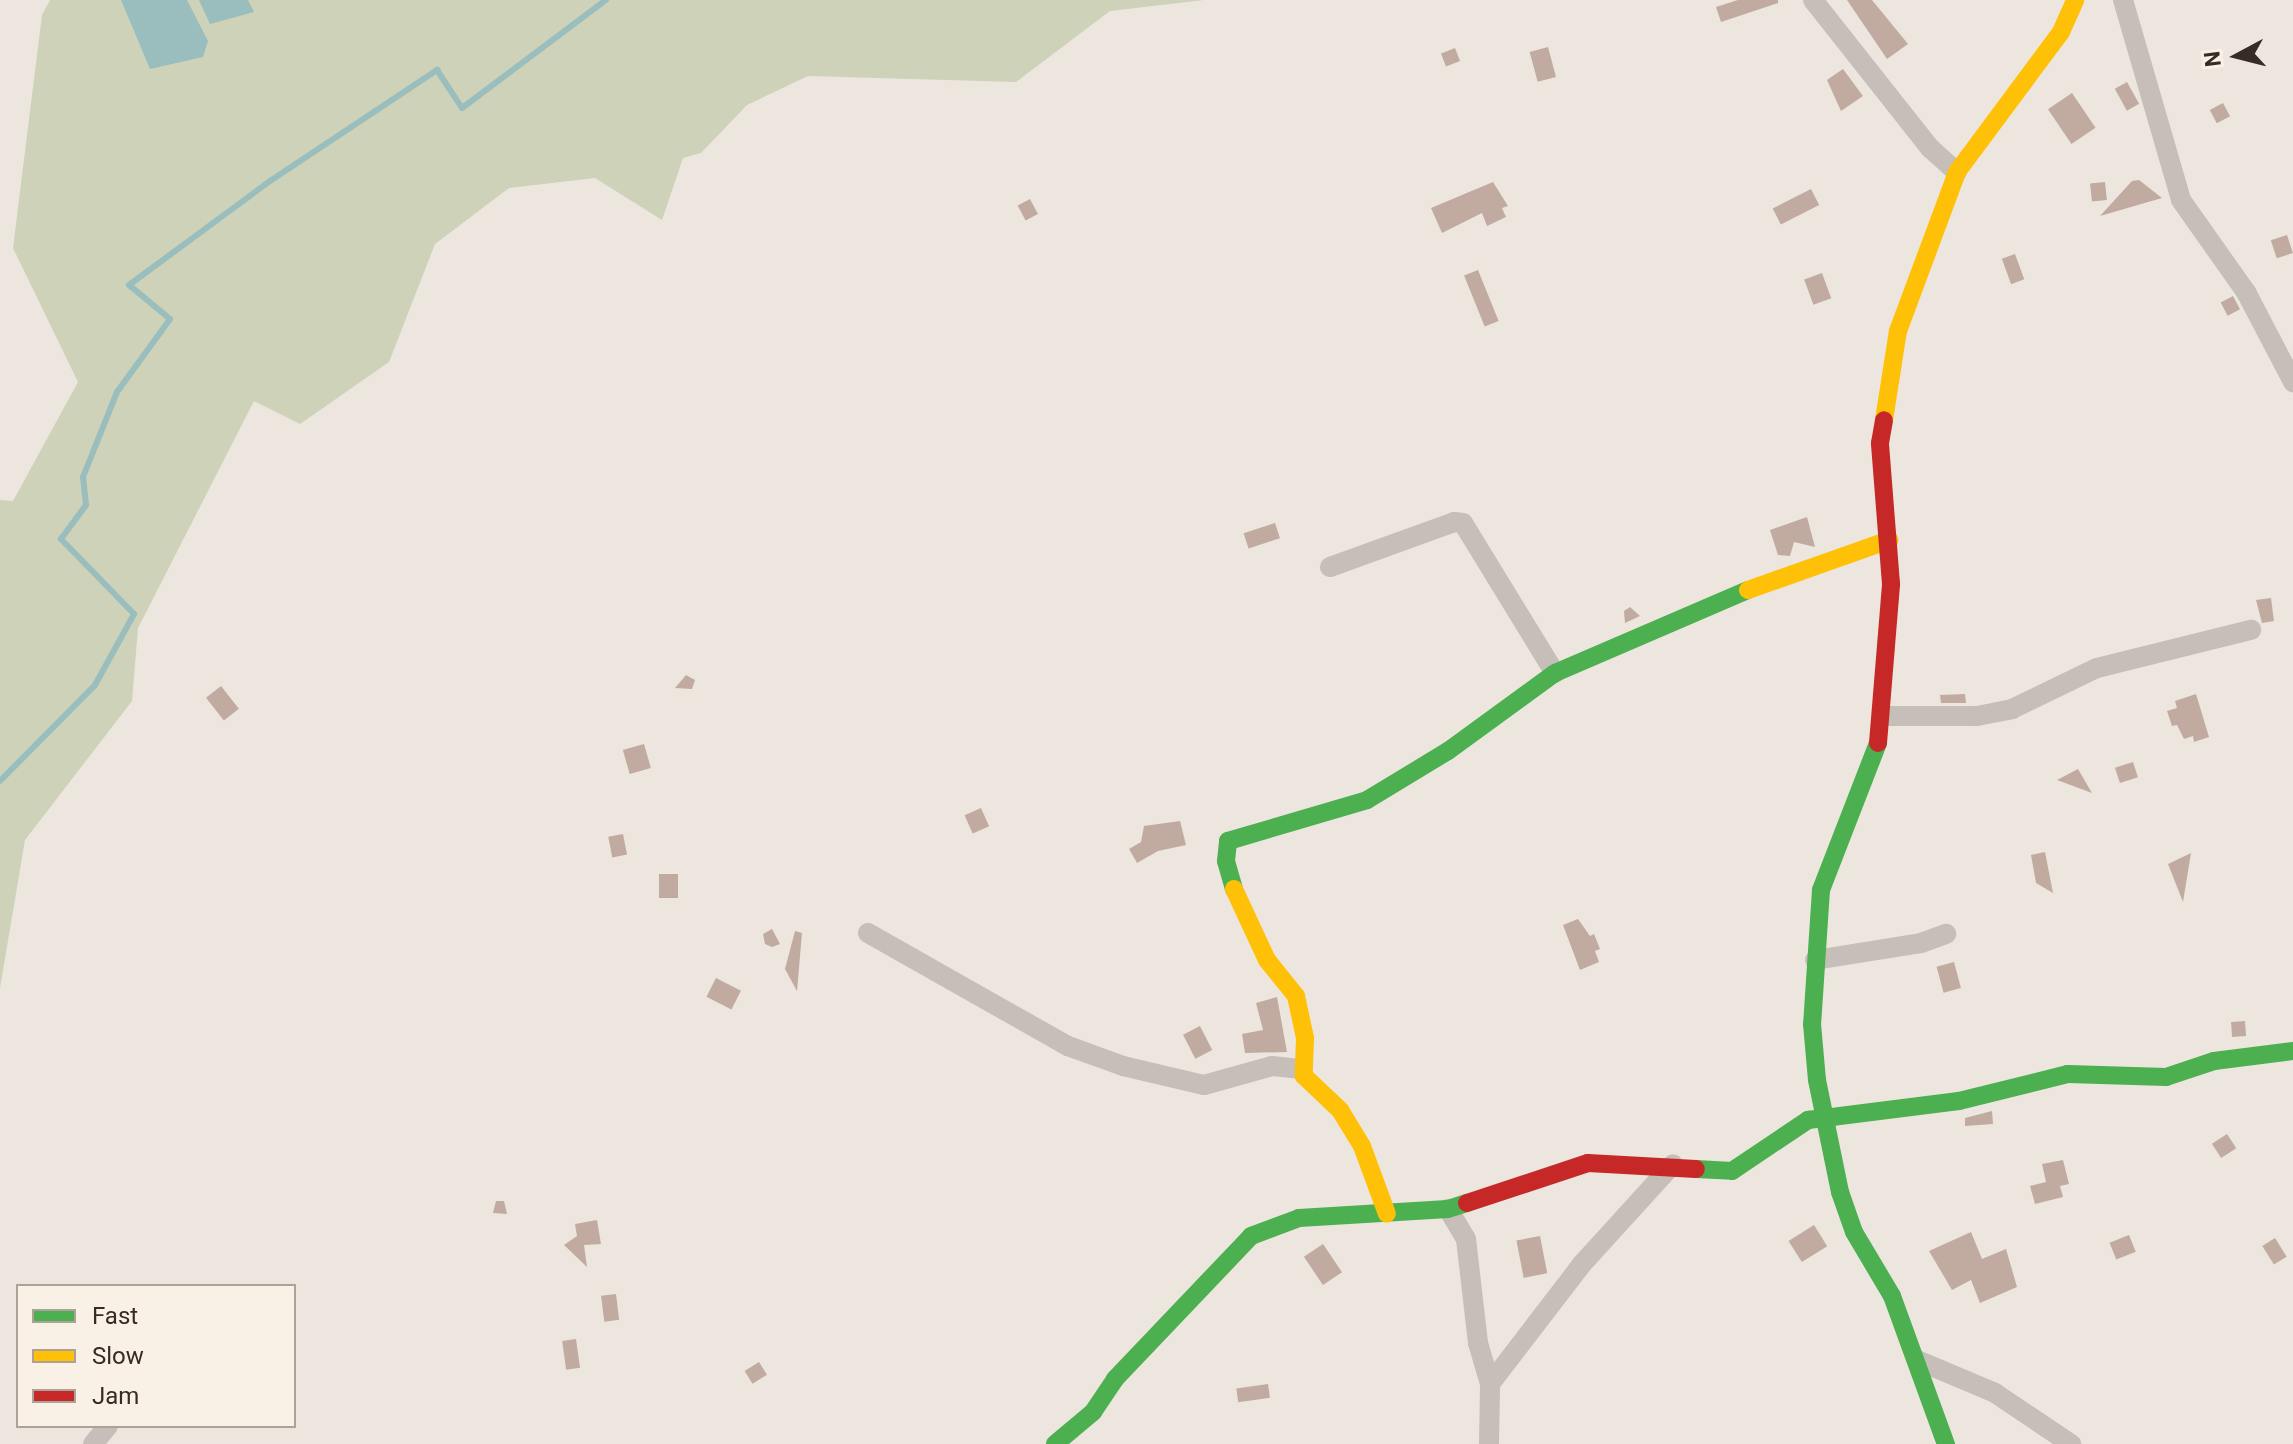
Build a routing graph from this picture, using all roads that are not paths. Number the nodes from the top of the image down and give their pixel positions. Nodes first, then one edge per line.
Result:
1 (1813, 0) edge
2 (2075, 0) edge
3 (2123, 0) edge
4 (1957, 172) junction
5 (2293, 382) edge
6 (1889, 540) junction
7 (1330, 567) dead end
8 (2251, 630) dead end
9 (1555, 673) junction
10 (1884, 716) junction
11 (868, 933) dead end
12 (1946, 934) dead end
13 (1815, 960) junction
14 (2293, 1051) edge
15 (1302, 1069) junction
16 (1825, 1119) junction
17 (1673, 1164) junction
18 (1448, 1209) junction
19 (1387, 1214) junction
20 (1917, 1360) junction
21 (1490, 1384) junction
22 (106, 1428) edge
23 (93, 1444) edge
24 (1055, 1444) edge
25 (1489, 1444) edge
26 (1946, 1444) edge
27 (2071, 1444) edge

1 - 4 street
2 - 4 street
3 - 5 street
4 - 6 street
6 - 9 street
6 - 10 street
7 - 9 street
8 - 10 street
9 - 15 street
10 - 13 street
11 - 15 street
12 - 13 street
13 - 16 street
14 - 16 street
15 - 19 street
16 - 17 street
16 - 20 street
17 - 18 street
17 - 21 street
18 - 19 street
18 - 21 street
19 - 24 street
20 - 26 street
20 - 27 street
21 - 25 street
22 - 23 street

